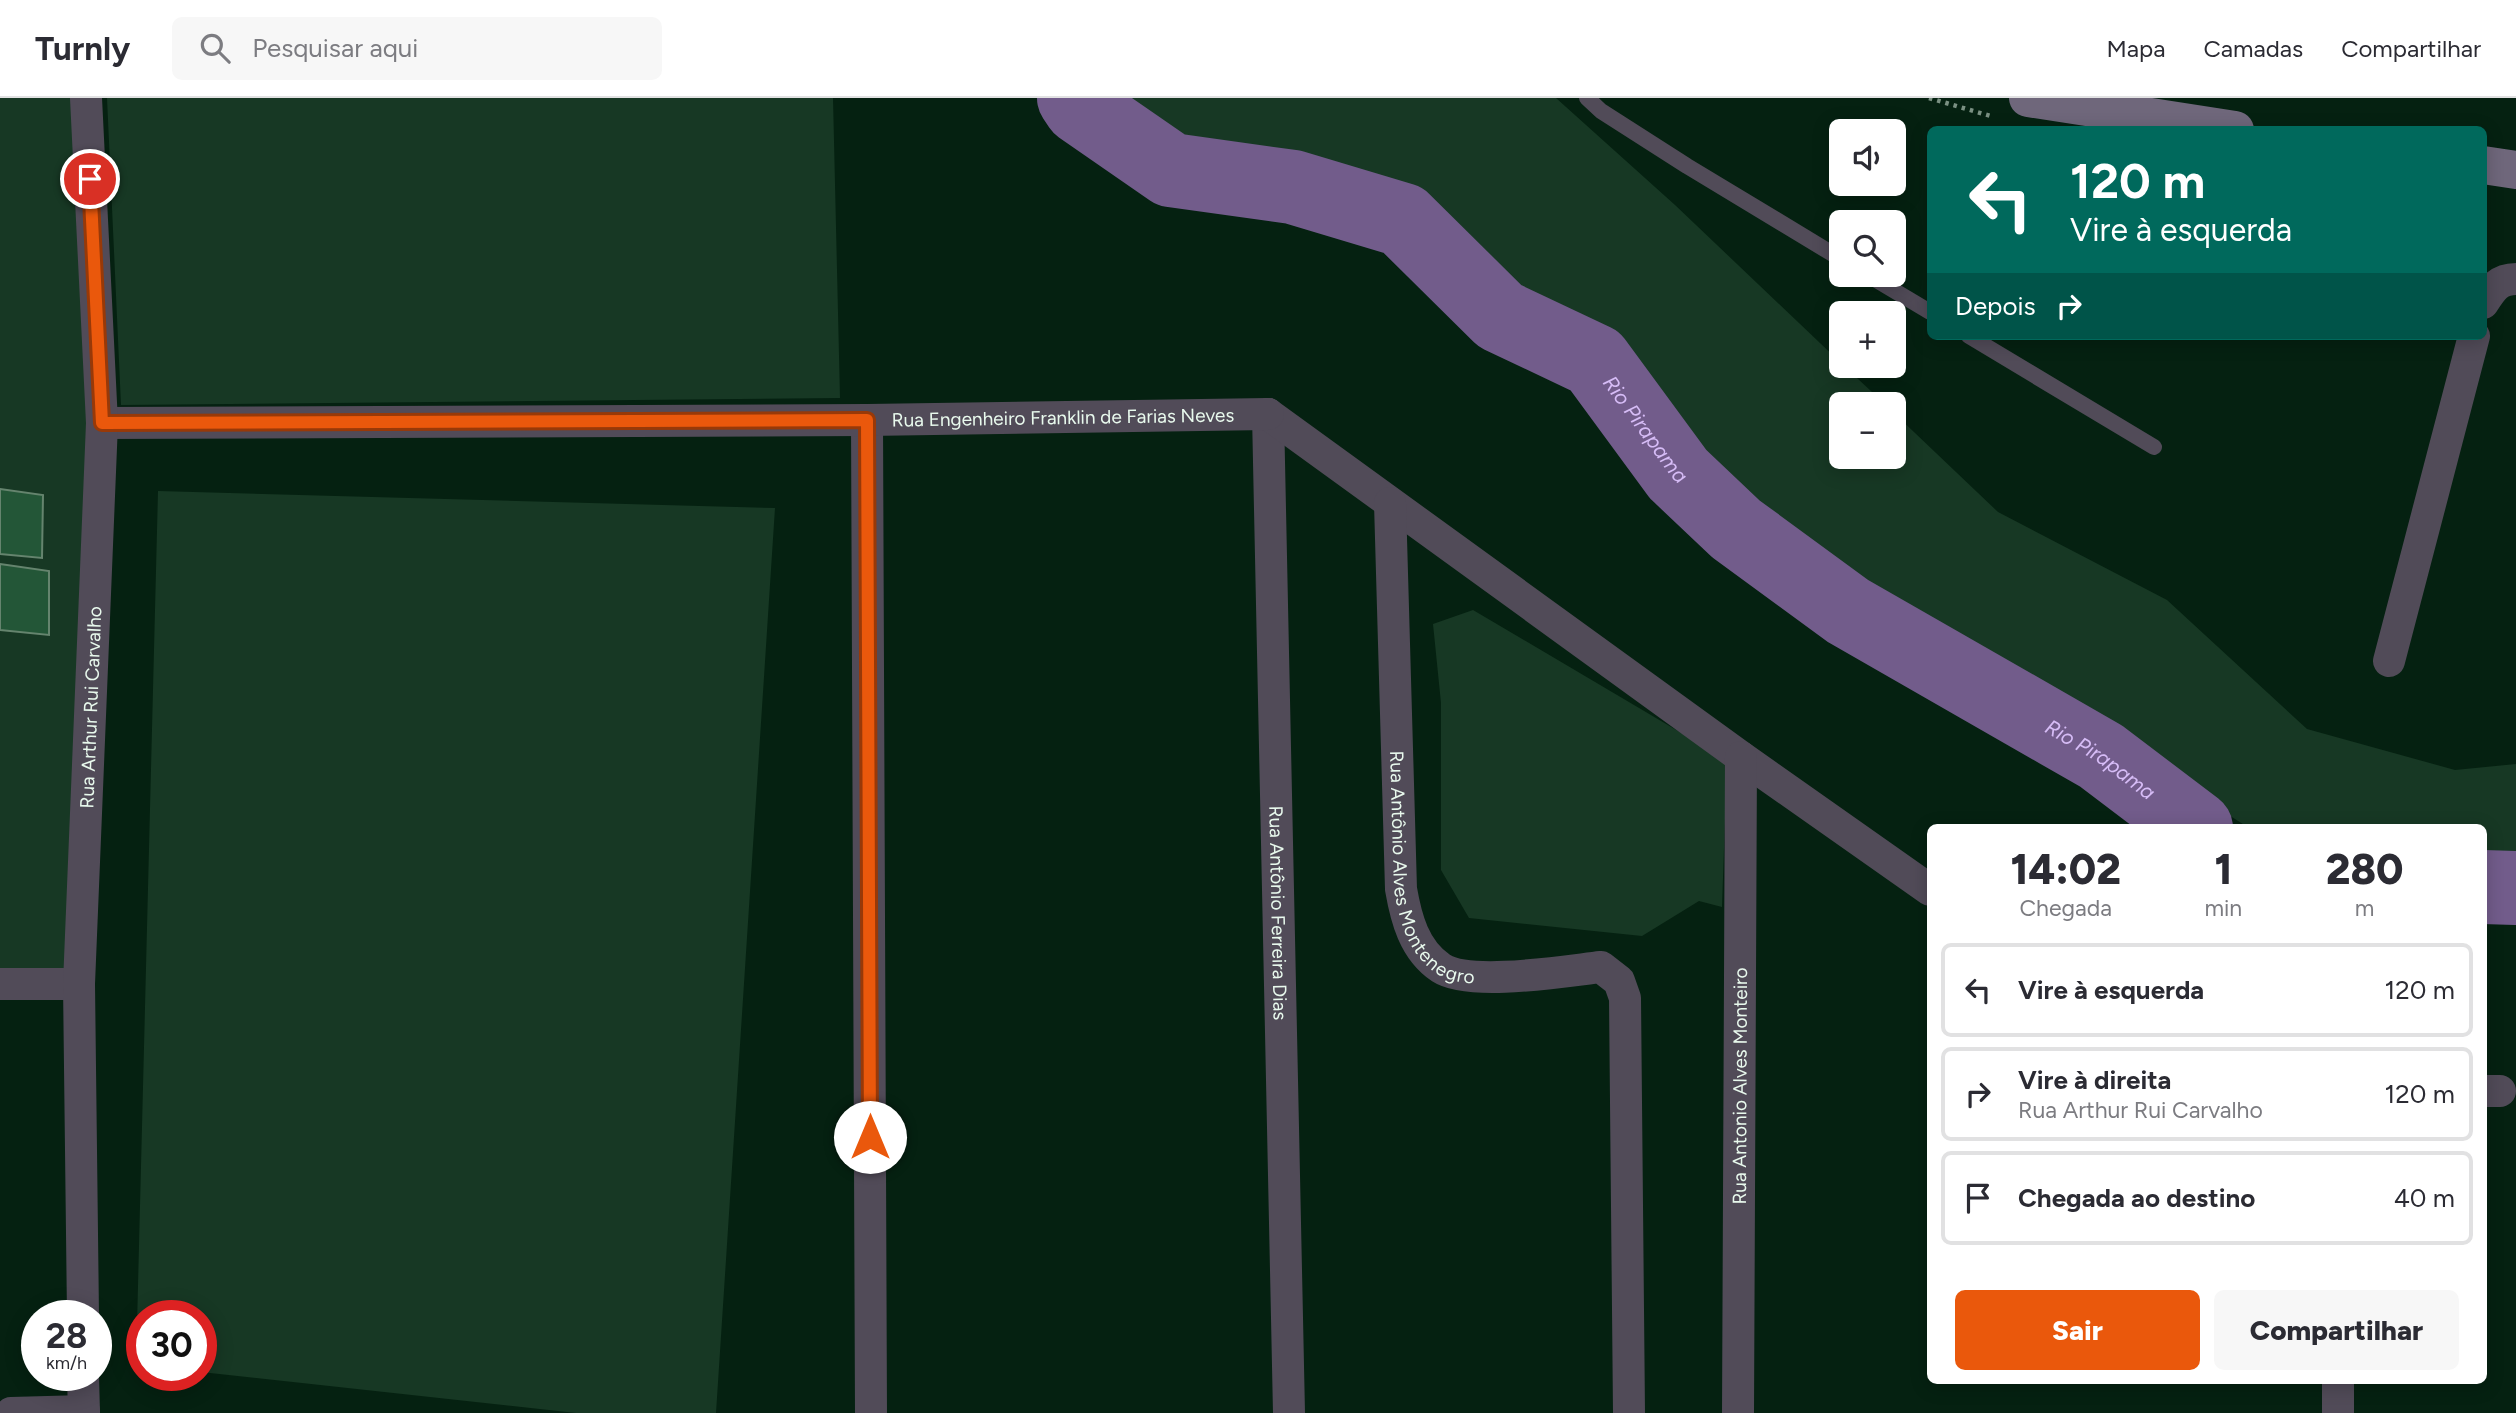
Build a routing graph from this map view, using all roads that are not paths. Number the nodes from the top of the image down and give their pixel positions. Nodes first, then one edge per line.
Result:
1 (86, 98) edge
2 (1587, 98) edge
3 (2015, 108) edge
4 (2195, 126) edge
5 (2487, 166) edge
6 (2516, 170) edge
7 (1829, 251) edge
8 (2516, 279) edge
9 (1888, 287) edge
10 (2487, 297) edge
11 (1927, 310) edge
12 (1976, 340) edge
13 (2473, 340) edge
14 (1268, 414) junction
15 (867, 420) junction
16 (102, 423) junction
17 (2154, 447) dead end
18 (1390, 503) junction
19 (2389, 661) dead end
20 (1741, 757) junction
21 (1927, 888) edge
22 (0, 984) edge
23 (79, 984) junction
24 (83, 1300) edge
25 (2338, 1384) edge
26 (83, 1391) edge
27 (84, 1412) edge
28 (11, 1413) edge
29 (871, 1413) edge
30 (1289, 1413) edge
31 (1629, 1413) edge
32 (1738, 1413) edge
33 (2338, 1413) edge

1 - 16 street, Rua Arthur Rui Carvalho
2 - 7 lane
3 - 4 main road
5 - 6 main road
8 - 10 street
9 - 11 lane
12 - 17 lane
13 - 19 street
14 - 15 street, Rua Engenheiro Franklin de Farias Neves
14 - 18 street
14 - 30 street, Rua Antônio Ferreira Dias
15 - 16 street, Rua Engenheiro Franklin de Farias Neves
15 - 29 street
16 - 23 street, Rua Arthur Rui Carvalho
18 - 20 street
18 - 31 street, Rua Antônio Alves Montenegro
20 - 21 street
20 - 32 street, Rua Antonio Alves Monteiro
22 - 23 street
23 - 24 street, Rua Arthur Rui Carvalho
25 - 33 street
26 - 27 street
27 - 28 street

